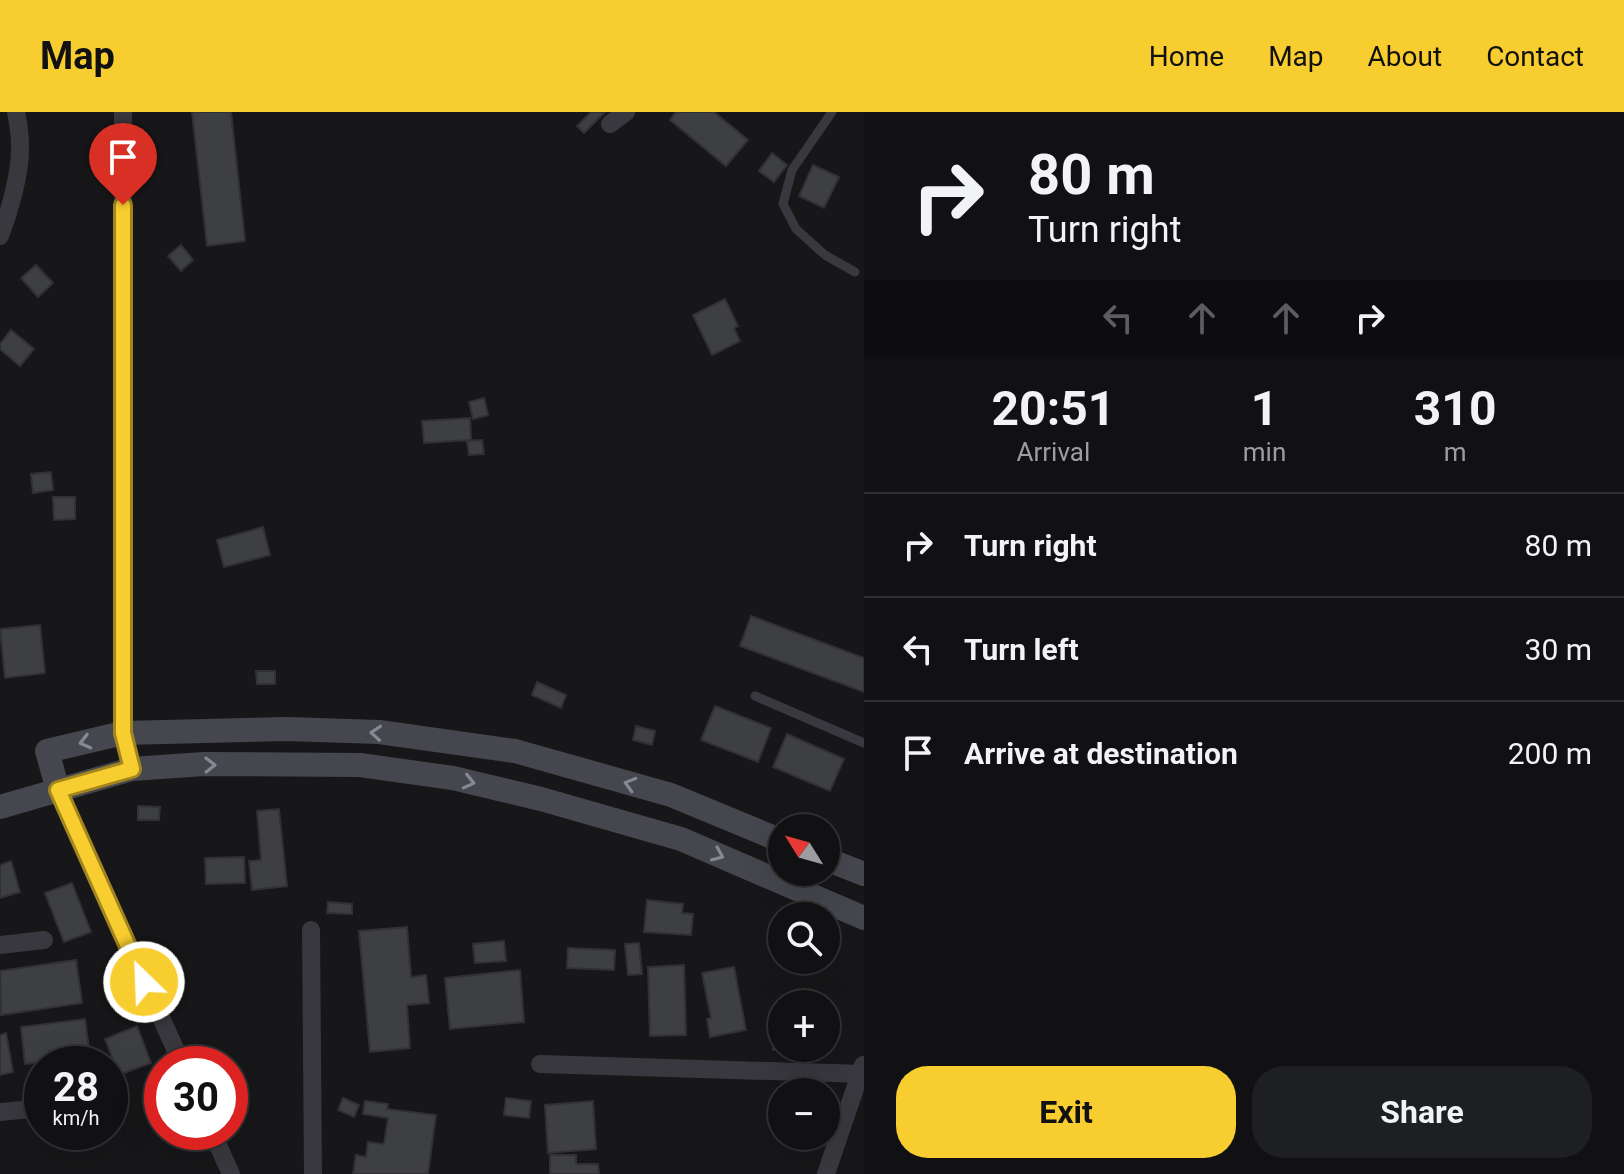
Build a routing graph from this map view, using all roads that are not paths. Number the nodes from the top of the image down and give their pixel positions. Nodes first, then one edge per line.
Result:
1 (16, 112) edge
2 (123, 112) edge
3 (626, 112) edge
4 (832, 112) edge
5 (610, 124) dead end
6 (0, 236) edge
7 (855, 272) dead end
8 (755, 696) dead end
9 (123, 733) junction
10 (864, 743) edge
11 (132, 769) junction
12 (58, 790) junction
13 (0, 807) edge
14 (768, 835) edge
15 (840, 865) edge
16 (864, 874) edge
17 (864, 918) edge
18 (311, 930) dead end
19 (44, 940) dead end
20 (0, 945) edge
21 (174, 1046) edge
22 (540, 1064) dead end
23 (863, 1070) edge
24 (24, 1110) edge
25 (0, 1112) edge
26 (220, 1150) edge
27 (231, 1174) edge
28 (313, 1174) edge
29 (826, 1174) edge

1 - 6 street
2 - 9 street
3 - 5 street
4 - 7 lane
8 - 10 lane
9 - 11 street
9 -> 12 street
14 -> 9 street
11 - 12 street
11 -> 17 street
12 - 13 street
12 - 21 street
15 - 16 street
18 - 28 street
19 - 20 street
22 - 23 street
23 - 29 street
24 - 25 street
26 - 27 street

